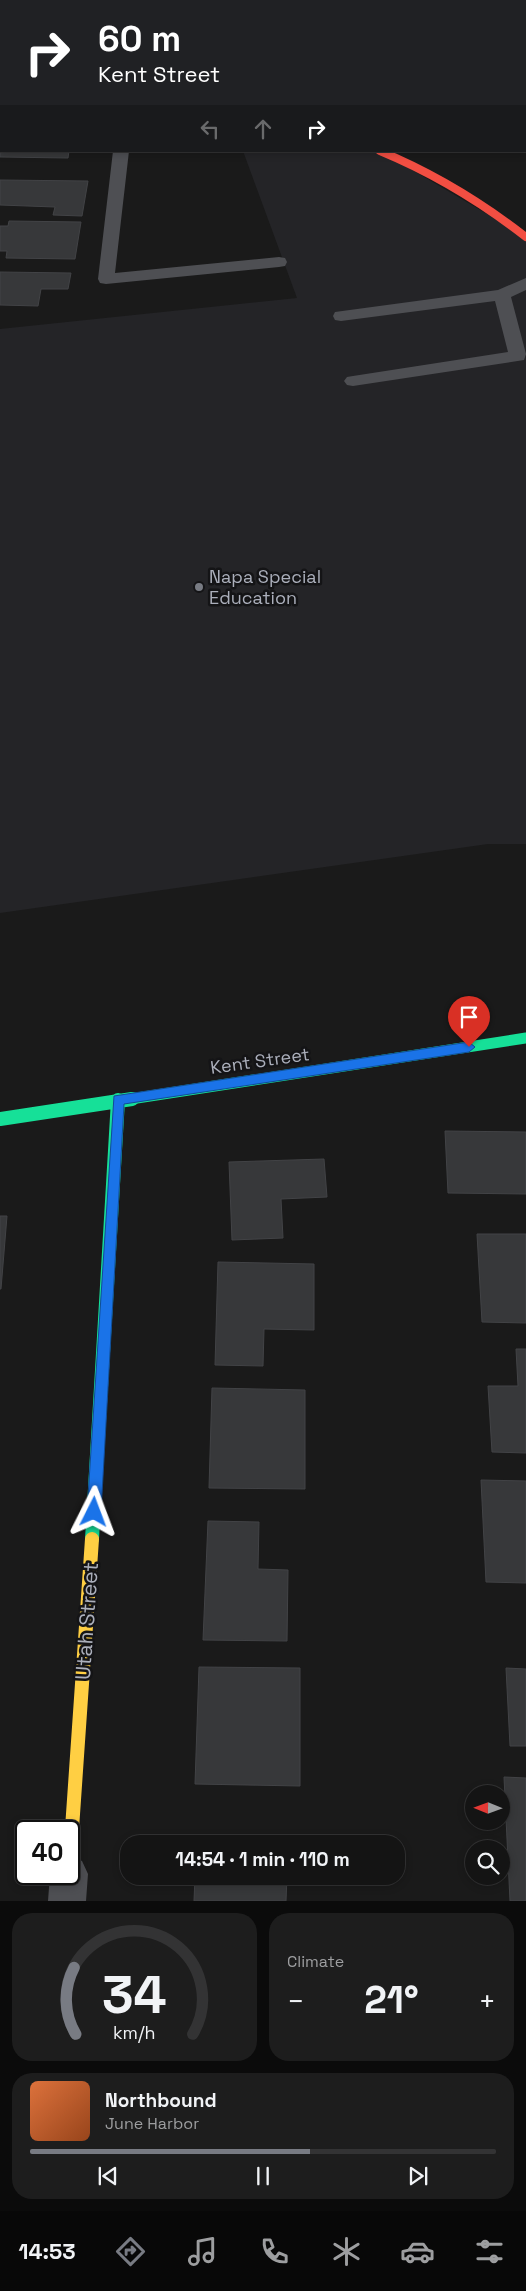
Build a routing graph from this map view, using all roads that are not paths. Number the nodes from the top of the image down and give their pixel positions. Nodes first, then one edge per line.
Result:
1 (121, 152) edge
2 (382, 152) edge
3 (526, 237) edge
4 (279, 262) dead end
5 (526, 283) edge
6 (502, 295) junction
7 (341, 316) dead end
8 (353, 381) dead end
9 (526, 1038) edge
10 (118, 1100) junction
11 (0, 1119) edge
12 (73, 1820) edge
13 (68, 1885) edge
14 (67, 1901) edge

1 - 4 lane
2 - 3 street
5 - 6 lane
6 - 7 lane
6 - 8 lane
9 - 10 street, Kent Street
10 - 11 street, Kent Street
10 - 12 street, Utah Street
13 - 14 street, Utah Street

